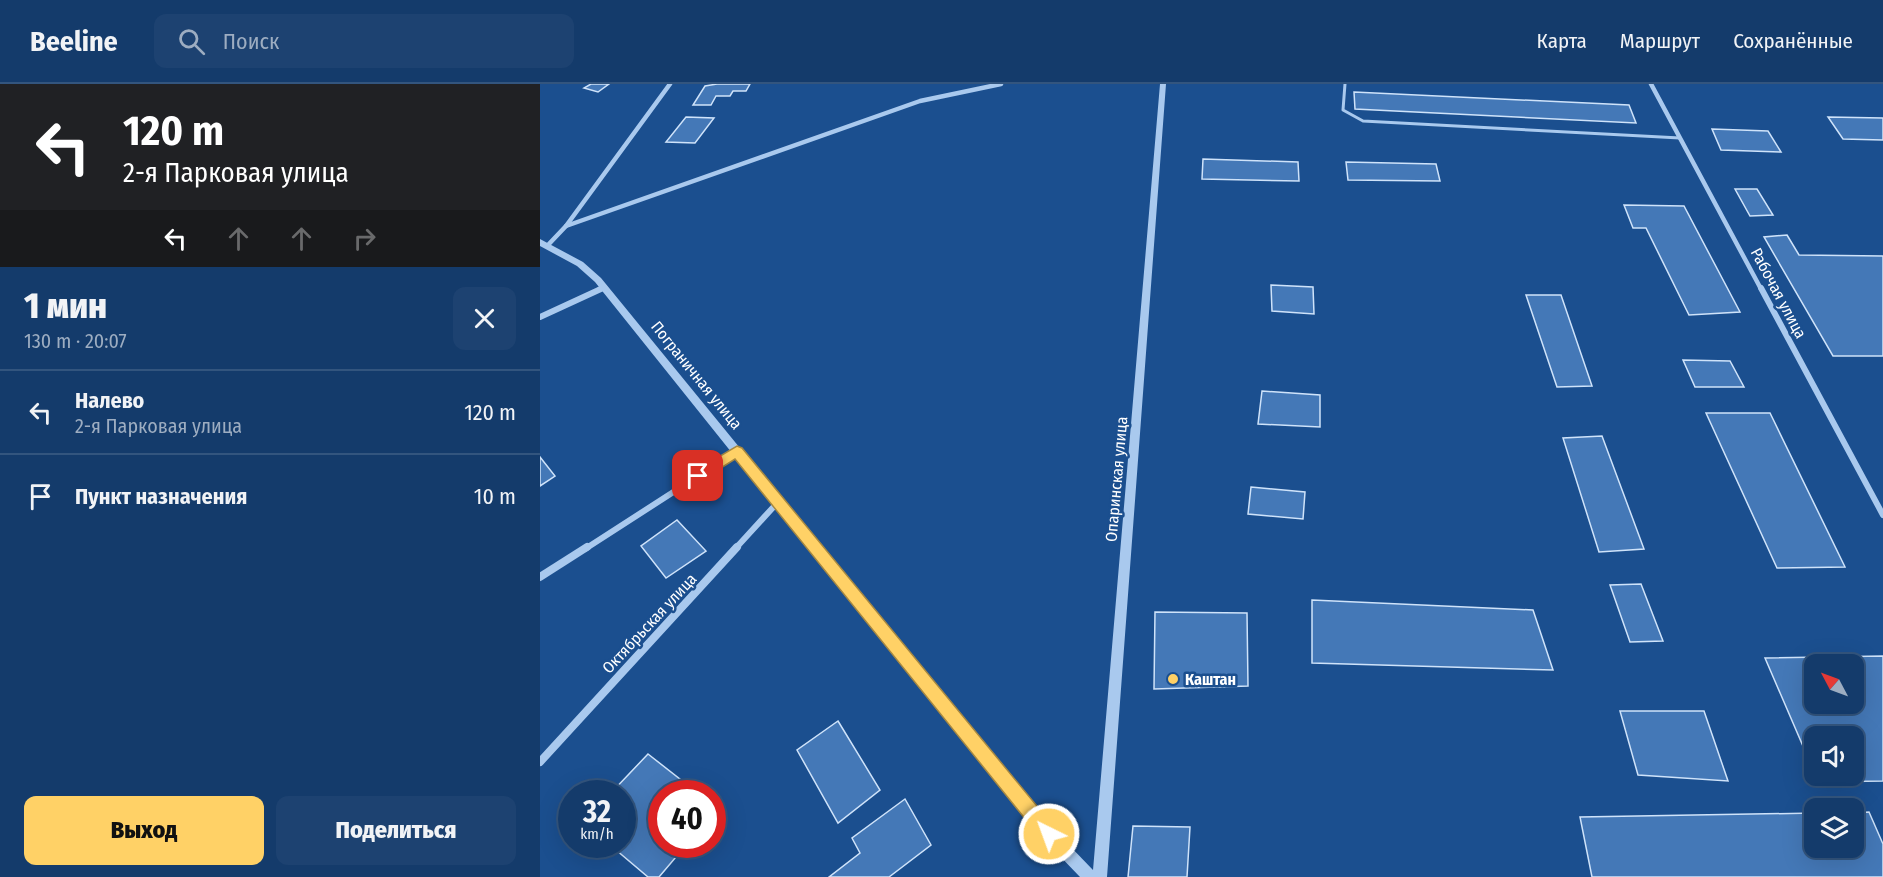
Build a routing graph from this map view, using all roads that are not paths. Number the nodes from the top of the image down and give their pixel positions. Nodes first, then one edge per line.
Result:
1 (670, 84) edge
2 (1001, 84) edge
3 (1163, 84) edge
4 (1345, 84) edge
5 (1651, 84) edge
6 (1680, 138) junction
7 (566, 226) junction
8 (544, 244) edge
9 (603, 287) junction
10 (540, 317) edge
11 (737, 451) junction
12 (778, 502) junction
13 (1883, 515) edge
14 (540, 577) edge
15 (540, 762) edge
16 (1090, 877) edge
17 (1100, 877) edge

1 - 7 street
2 - 7 street
3 - 17 street, Опаринская улица
4 - 6 lane
5 - 6 street, Рабочая улица
6 - 13 street, Рабочая улица
7 - 8 street
8 - 9 street, Пограничная улица
9 - 10 street
9 - 11 street, Пограничная улица
11 - 12 street, Пограничная улица
11 - 14 street
12 - 15 street, Октябрьская улица
12 - 16 street, Пограничная улица

